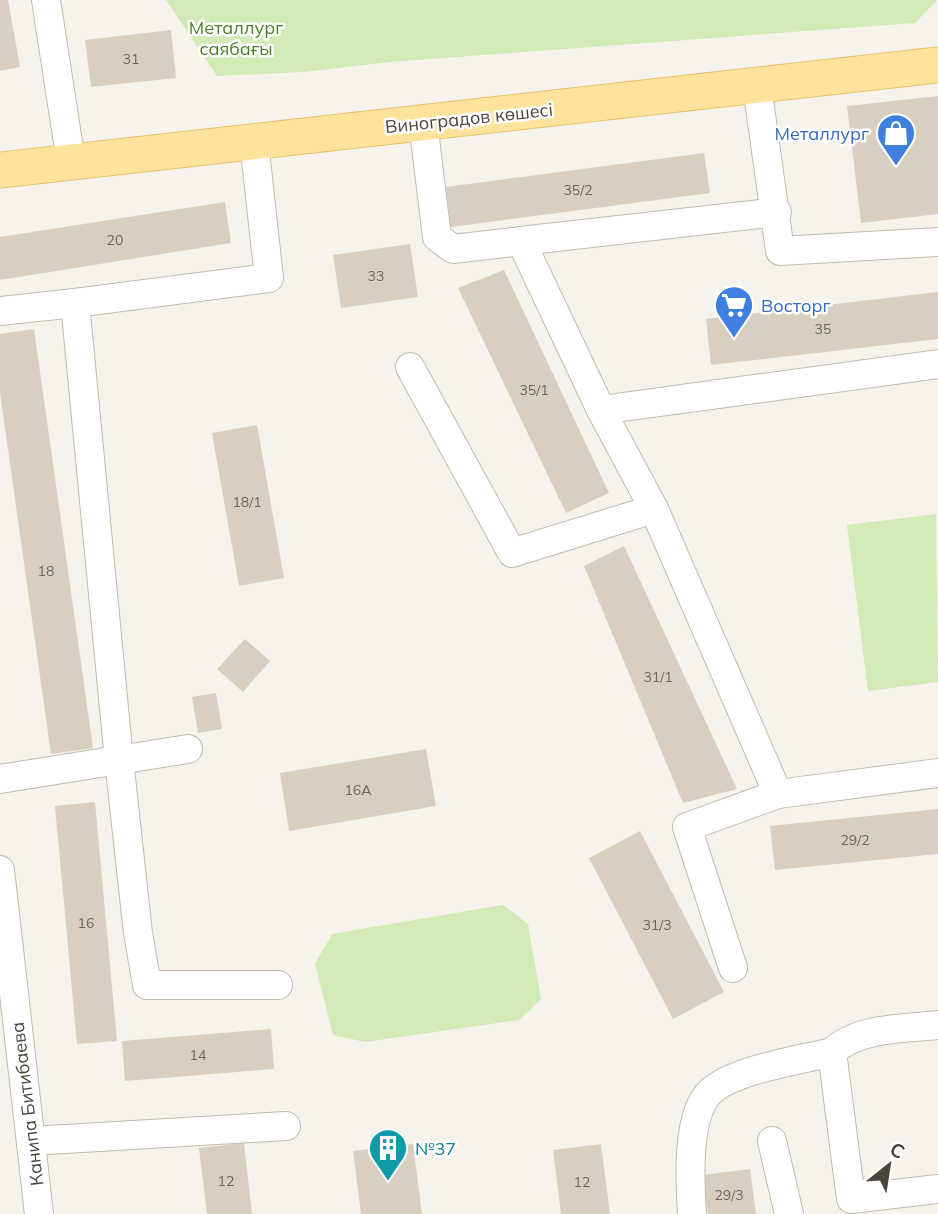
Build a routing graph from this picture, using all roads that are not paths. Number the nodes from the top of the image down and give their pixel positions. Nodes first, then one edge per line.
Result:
1 (46, 0) edge
2 (938, 65) edge
3 (757, 86) junction
4 (423, 123) junction
5 (254, 142) junction
6 (71, 162) junction
7 (0, 170) edge
8 (777, 212) junction
9 (521, 241) junction
10 (938, 242) edge
11 (75, 303) junction
12 (0, 311) edge
13 (938, 364) edge
14 (410, 367) dead end
15 (601, 410) junction
16 (654, 509) junction
17 (188, 749) dead end
18 (119, 760) junction
19 (938, 773) edge
20 (0, 779) edge
21 (778, 794) junction
22 (0, 872) edge
23 (733, 968) dead end
24 (278, 985) dead end
25 (938, 1025) edge
26 (832, 1052) junction
27 (286, 1126) dead end
28 (31, 1141) junction
29 (772, 1141) dead end
30 (938, 1189) edge
31 (39, 1214) edge
32 (692, 1214) edge
33 (789, 1214) edge

1 - 6 street
2 - 3 main road, Виноградов көшесі
3 - 4 main road, Виноградов көшесі
3 - 8 street
4 - 5 main road, Виноградов көшесі
4 - 9 street
5 - 6 main road, Виноградов көшесі
5 - 11 street
6 - 7 main road, Виноградов көшесі
8 - 9 street
8 - 10 street
9 - 15 street
11 - 12 street
11 - 18 street
13 - 15 street
14 - 16 street
15 - 16 street
16 - 21 street
17 - 18 street
18 - 20 street
18 - 24 street
19 - 21 street
21 - 23 street
22 - 28 street, Канипа Битибаева
25 - 26 street
26 - 30 street
26 - 32 street
27 - 28 street
28 - 31 street, Канипа Битибаева
29 - 33 street

